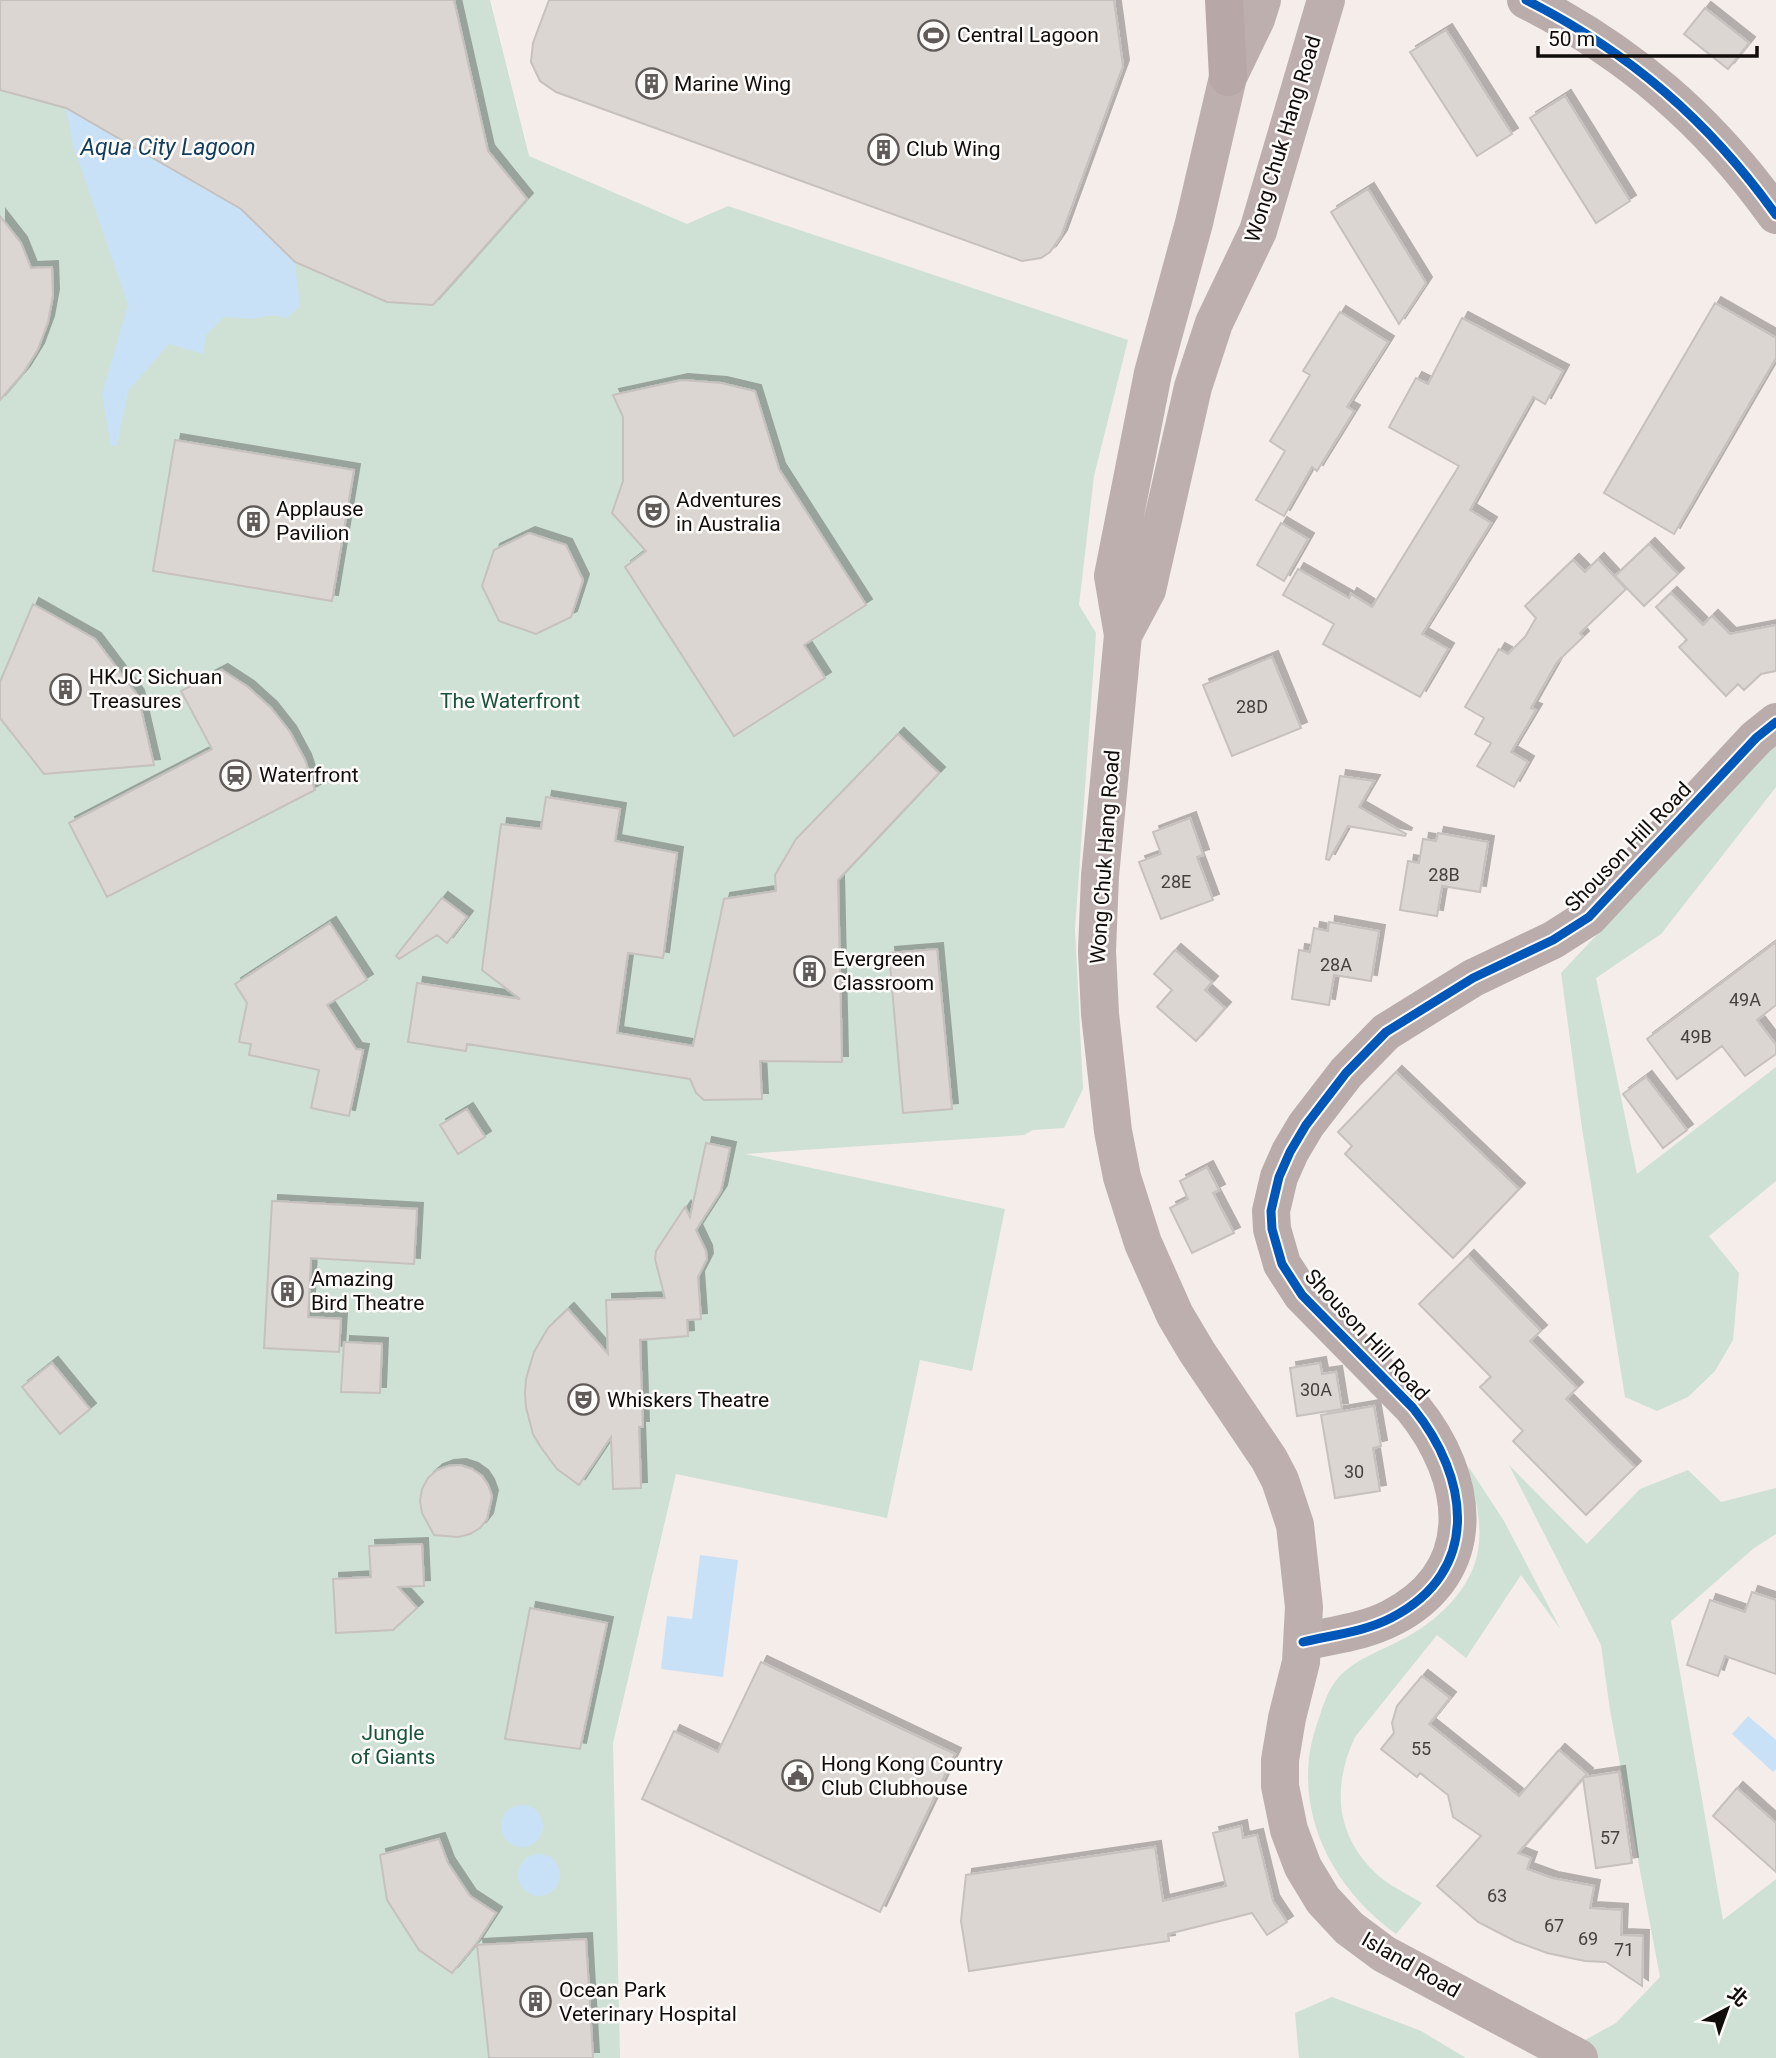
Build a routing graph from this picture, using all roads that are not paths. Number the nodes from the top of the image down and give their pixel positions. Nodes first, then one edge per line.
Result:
1 (1224, 0) edge
2 (1262, 0) edge
3 (1326, 0) edge
4 (1526, 0) edge
5 (1228, 77) junction
6 (1776, 215) edge
7 (1194, 223) junction
8 (1258, 231) junction
9 (1122, 635) junction
10 (1776, 722) edge
11 (1302, 1652) junction
12 (1579, 2058) edge

1 - 5 highway
2 - 5 main road, Wong Chuk Hang Road
3 - 8 main road, Wong Chuk Hang Road
4 - 6 street
5 - 7 main road, Wong Chuk Hang Road
7 - 8 main road
7 - 9 main road, Wong Chuk Hang Road
8 - 9 main road, Wong Chuk Hang Road
9 - 11 main road, Wong Chuk Hang Road
10 - 11 street, Shouson Hill Road
11 - 12 main road, Island Road

